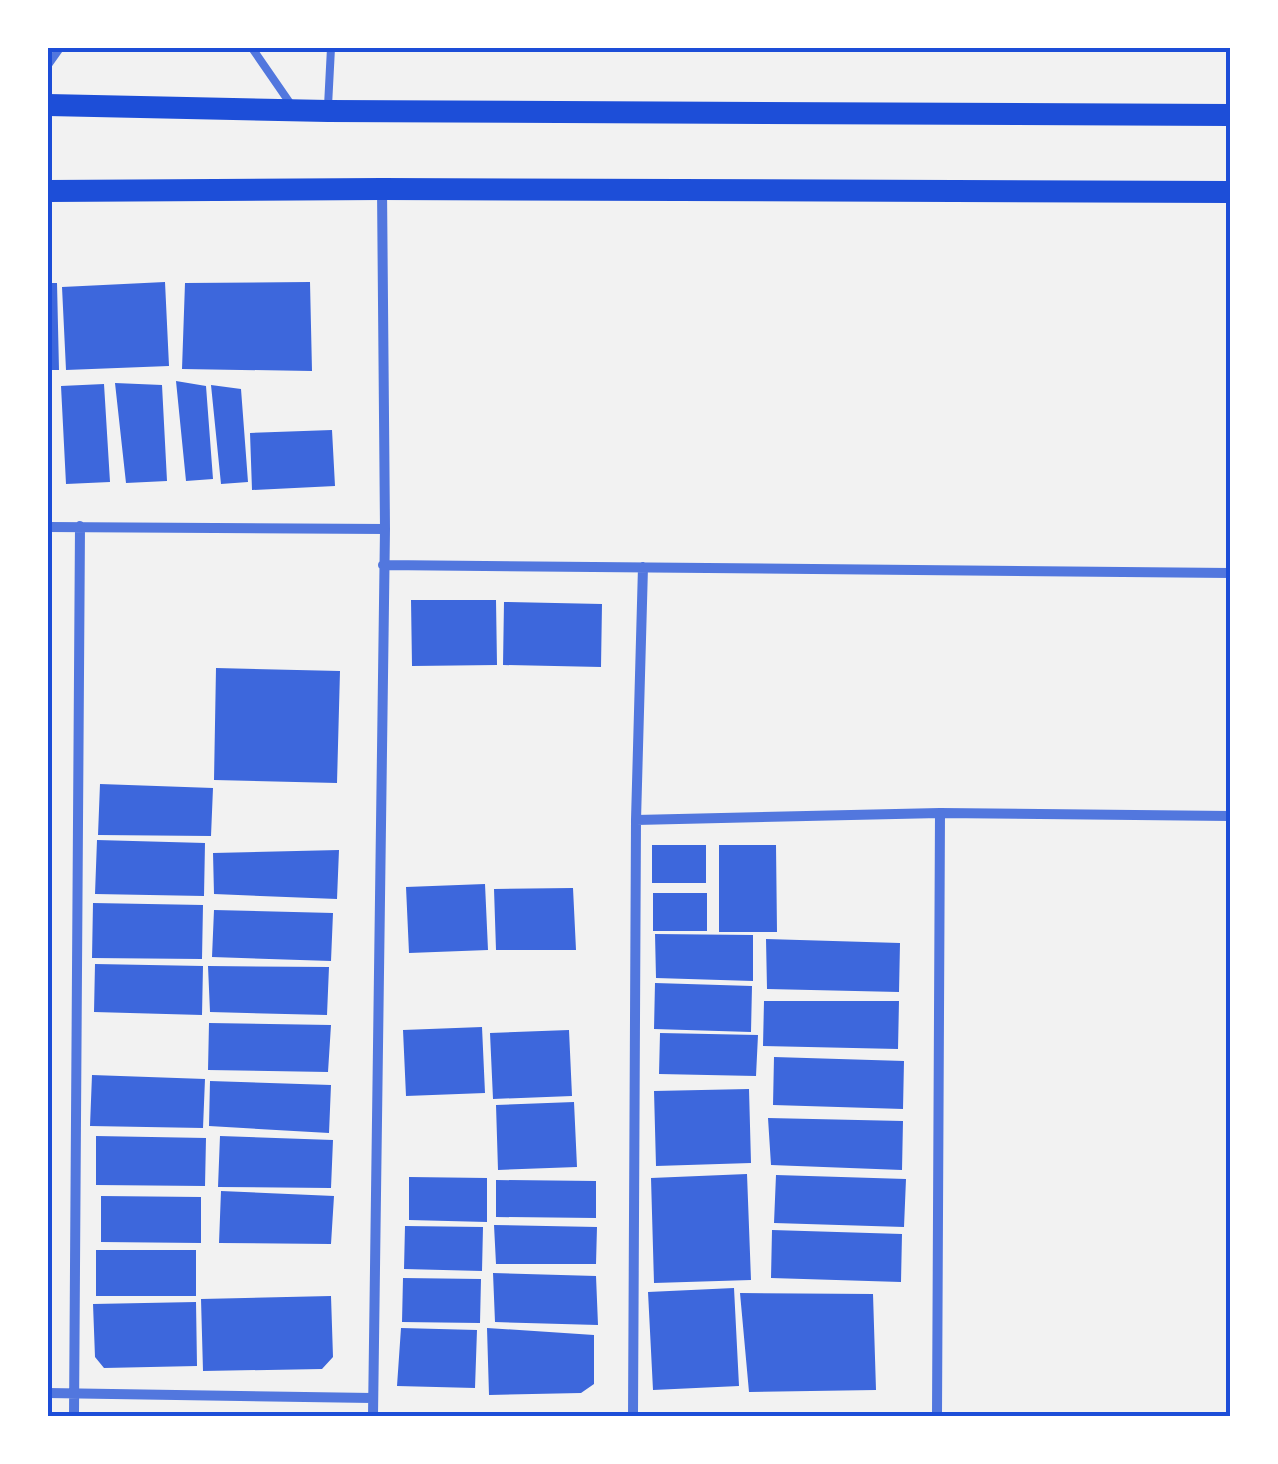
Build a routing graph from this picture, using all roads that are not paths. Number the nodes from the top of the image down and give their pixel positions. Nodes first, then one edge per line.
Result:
1 (60, 48) edge
2 (252, 48) edge
3 (331, 48) edge
4 (48, 64) edge
5 (48, 105) edge
6 (294, 110) junction
7 (328, 111) junction
8 (1230, 115) edge
9 (382, 189) junction
10 (48, 191) edge
11 (1230, 192) edge
12 (48, 526) edge
13 (80, 526) junction
14 (385, 529) junction
15 (383, 565) junction
16 (643, 568) junction
17 (1230, 573) edge
18 (940, 813) junction
19 (1230, 816) edge
20 (636, 820) junction
21 (48, 1394) edge
22 (74, 1394) junction
23 (372, 1398) junction
24 (74, 1416) edge
25 (373, 1416) edge
26 (633, 1416) edge
27 (937, 1416) edge

1 - 4 lane
2 - 6 lane
3 - 7 lane
5 - 6 main road
6 - 7 main road
7 - 8 main road
9 - 10 main road
9 - 11 main road
9 - 14 street
12 - 13 street
13 - 14 street
13 - 22 street
14 - 15 street
15 - 16 street
15 - 23 street
16 - 17 street
16 - 20 street
18 - 19 street
18 - 20 street
18 - 27 street
20 - 26 street
21 - 22 street
22 - 23 street
22 - 24 street
23 - 25 street

